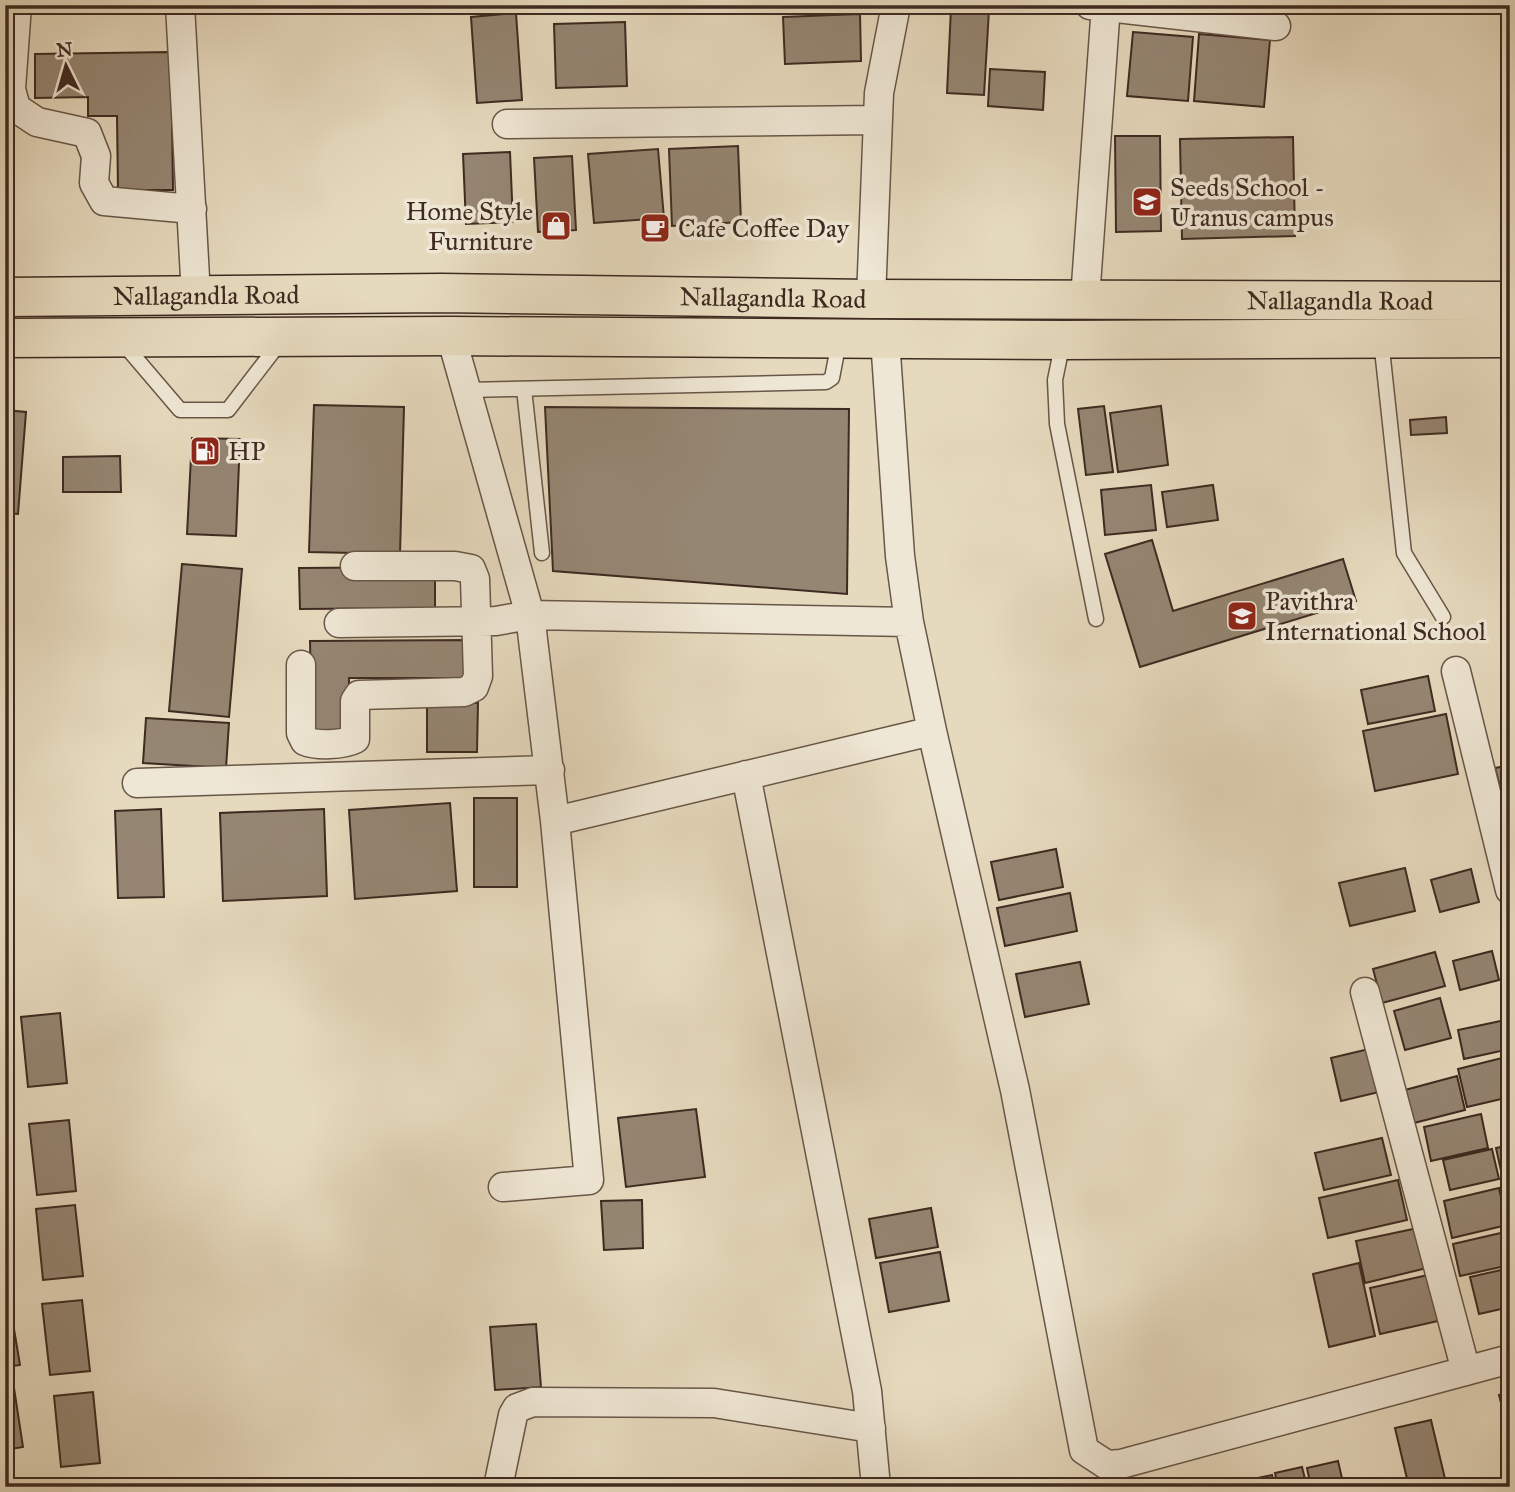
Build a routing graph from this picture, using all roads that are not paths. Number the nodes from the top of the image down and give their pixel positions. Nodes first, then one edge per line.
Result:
1 (16, 5) edge
2 (180, 5) edge
3 (896, 5) edge
4 (1100, 6) edge
5 (1276, 26) dead end
6 (878, 120) junction
7 (507, 124) dead end
8 (192, 208) junction
9 (196, 296) junction
10 (20, 298) edge
11 (871, 299) junction
12 (1085, 299) junction
13 (1510, 301) edge
14 (451, 336) junction
15 (284, 337) junction
16 (22, 338) edge
17 (119, 338) junction
18 (1510, 338) edge
19 (835, 339) junction
20 (885, 339) junction
21 (1380, 339) junction
22 (1063, 340) junction
23 (524, 389) junction
24 (467, 390) junction
25 (542, 553) dead end
26 (355, 566) dead end
27 (530, 615) junction
28 (1443, 617) dead end
29 (1096, 619) dead end
30 (477, 621) junction
31 (909, 622) junction
32 (339, 623) dead end
33 (301, 665) dead end
34 (1456, 671) dead end
35 (932, 731) junction
36 (550, 771) junction
37 (746, 775) junction
38 (137, 783) dead end
39 (555, 821) junction
40 (1510, 890) edge
41 (1365, 992) dead end
42 (503, 1186) dead end
43 (1510, 1359) edge
44 (1466, 1371) junction
45 (871, 1429) junction
46 (498, 1487) edge
47 (876, 1487) edge

1 - 8 street
2 - 8 street
3 - 6 street
4 - 5 street
4 - 12 street
6 - 7 street
6 - 11 street
8 - 9 street
9 - 10 main road, Nallagandla Road
9 - 11 main road, Nallagandla Road
11 - 12 main road, Nallagandla Road
12 - 13 main road, Nallagandla Road
14 - 15 main road, Nallagandla Road
14 - 19 main road, Nallagandla Road
14 - 24 street
15 - 17 main road, Nallagandla Road
15 - 17 lane
16 - 17 main road, Nallagandla Road
18 - 21 main road, Nallagandla Road
19 - 20 main road, Nallagandla Road
19 - 23 lane
20 - 22 main road, Nallagandla Road
20 - 31 street
21 - 22 main road, Nallagandla Road
21 - 28 lane
22 - 29 lane
23 - 24 lane
23 - 25 lane
24 - 27 street
26 - 30 street
27 - 30 street
27 - 31 street
27 - 36 street
30 - 32 street
30 - 33 street
31 - 35 street
34 - 40 street
35 - 37 street
35 - 44 street
36 - 38 street
36 - 39 street
37 - 39 street
37 - 45 street
39 - 42 street
41 - 44 street
43 - 44 street
45 - 46 street
45 - 47 street

